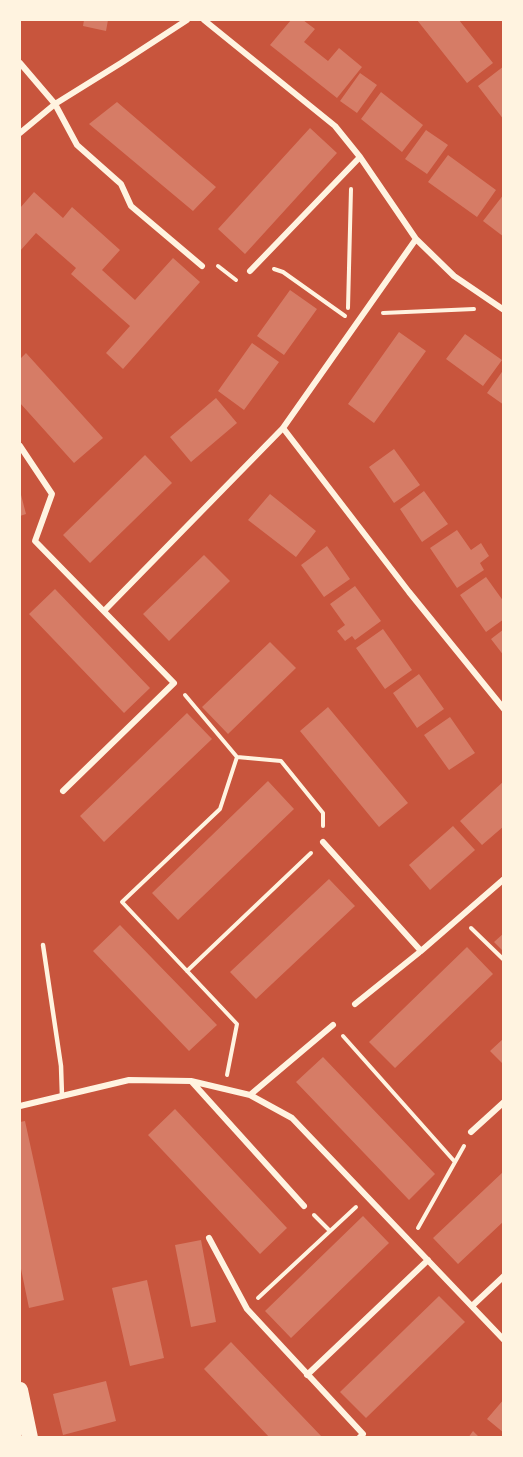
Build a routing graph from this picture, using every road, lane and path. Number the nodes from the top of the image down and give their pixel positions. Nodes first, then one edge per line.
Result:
1 (187, 20) edge
2 (204, 20) edge
3 (20, 63) edge
4 (55, 104) junction
5 (20, 133) edge
6 (360, 158) junction
7 (351, 166) junction
8 (416, 239) junction
9 (202, 266) joint
10 (271, 268) dead end
11 (250, 271) dead end
12 (239, 283) dead end
13 (501, 309) edge
14 (363, 315) junction
15 (284, 428) junction
16 (20, 446) edge
17 (104, 611) junction
18 (174, 683) junction
19 (504, 709) edge
20 (237, 757) junction
21 (63, 791) dead end
22 (323, 842) junction
23 (504, 879) edge
24 (460, 917) junction
25 (44, 945) dead end
26 (421, 951) junction
27 (504, 960) edge
28 (187, 971) junction
29 (355, 1004) dead end
30 (333, 1025) joint
31 (191, 1081) junction
32 (224, 1089) junction
33 (250, 1095) junction
34 (62, 1096) junction
35 (504, 1102) edge
36 (20, 1106) edge
37 (471, 1132) joint
38 (455, 1162) junction
39 (367, 1196) junction
40 (304, 1206) dead end
41 (209, 1238) dead end
42 (410, 1241) junction
43 (428, 1260) junction
44 (504, 1276) edge
45 (472, 1306) junction
46 (247, 1309) junction
47 (504, 1340) edge
48 (307, 1375) junction
49 (20, 1390) edge
50 (30, 1437) edge
51 (359, 1437) edge

1 - 4 street
2 - 6 street
3 - 4 street
4 - 5 street
4 - 9 street
6 - 7 street
6 - 8 street
7 - 10 path
7 - 11 street
8 - 13 street
8 - 14 street
9 - 12 path
13 - 14 path
14 - 15 street
15 - 17 street
15 - 19 street
16 - 17 street
17 - 18 street
18 - 20 path
18 - 21 street
20 - 22 path
20 - 28 path
22 - 26 street
22 - 28 path
23 - 24 street
24 - 26 street
24 - 27 path
25 - 34 lane
26 - 29 street
28 - 32 path
30 - 33 street
30 - 38 path
31 - 32 street
31 - 34 street
31 - 40 street
32 - 33 street
33 - 39 street
34 - 36 street
35 - 37 street
37 - 38 path
38 - 42 path
39 - 42 street
39 - 46 path
41 - 46 street
42 - 43 street
43 - 45 street
43 - 48 street
44 - 45 street
45 - 47 street
46 - 48 street
48 - 51 street
49 - 50 highway

